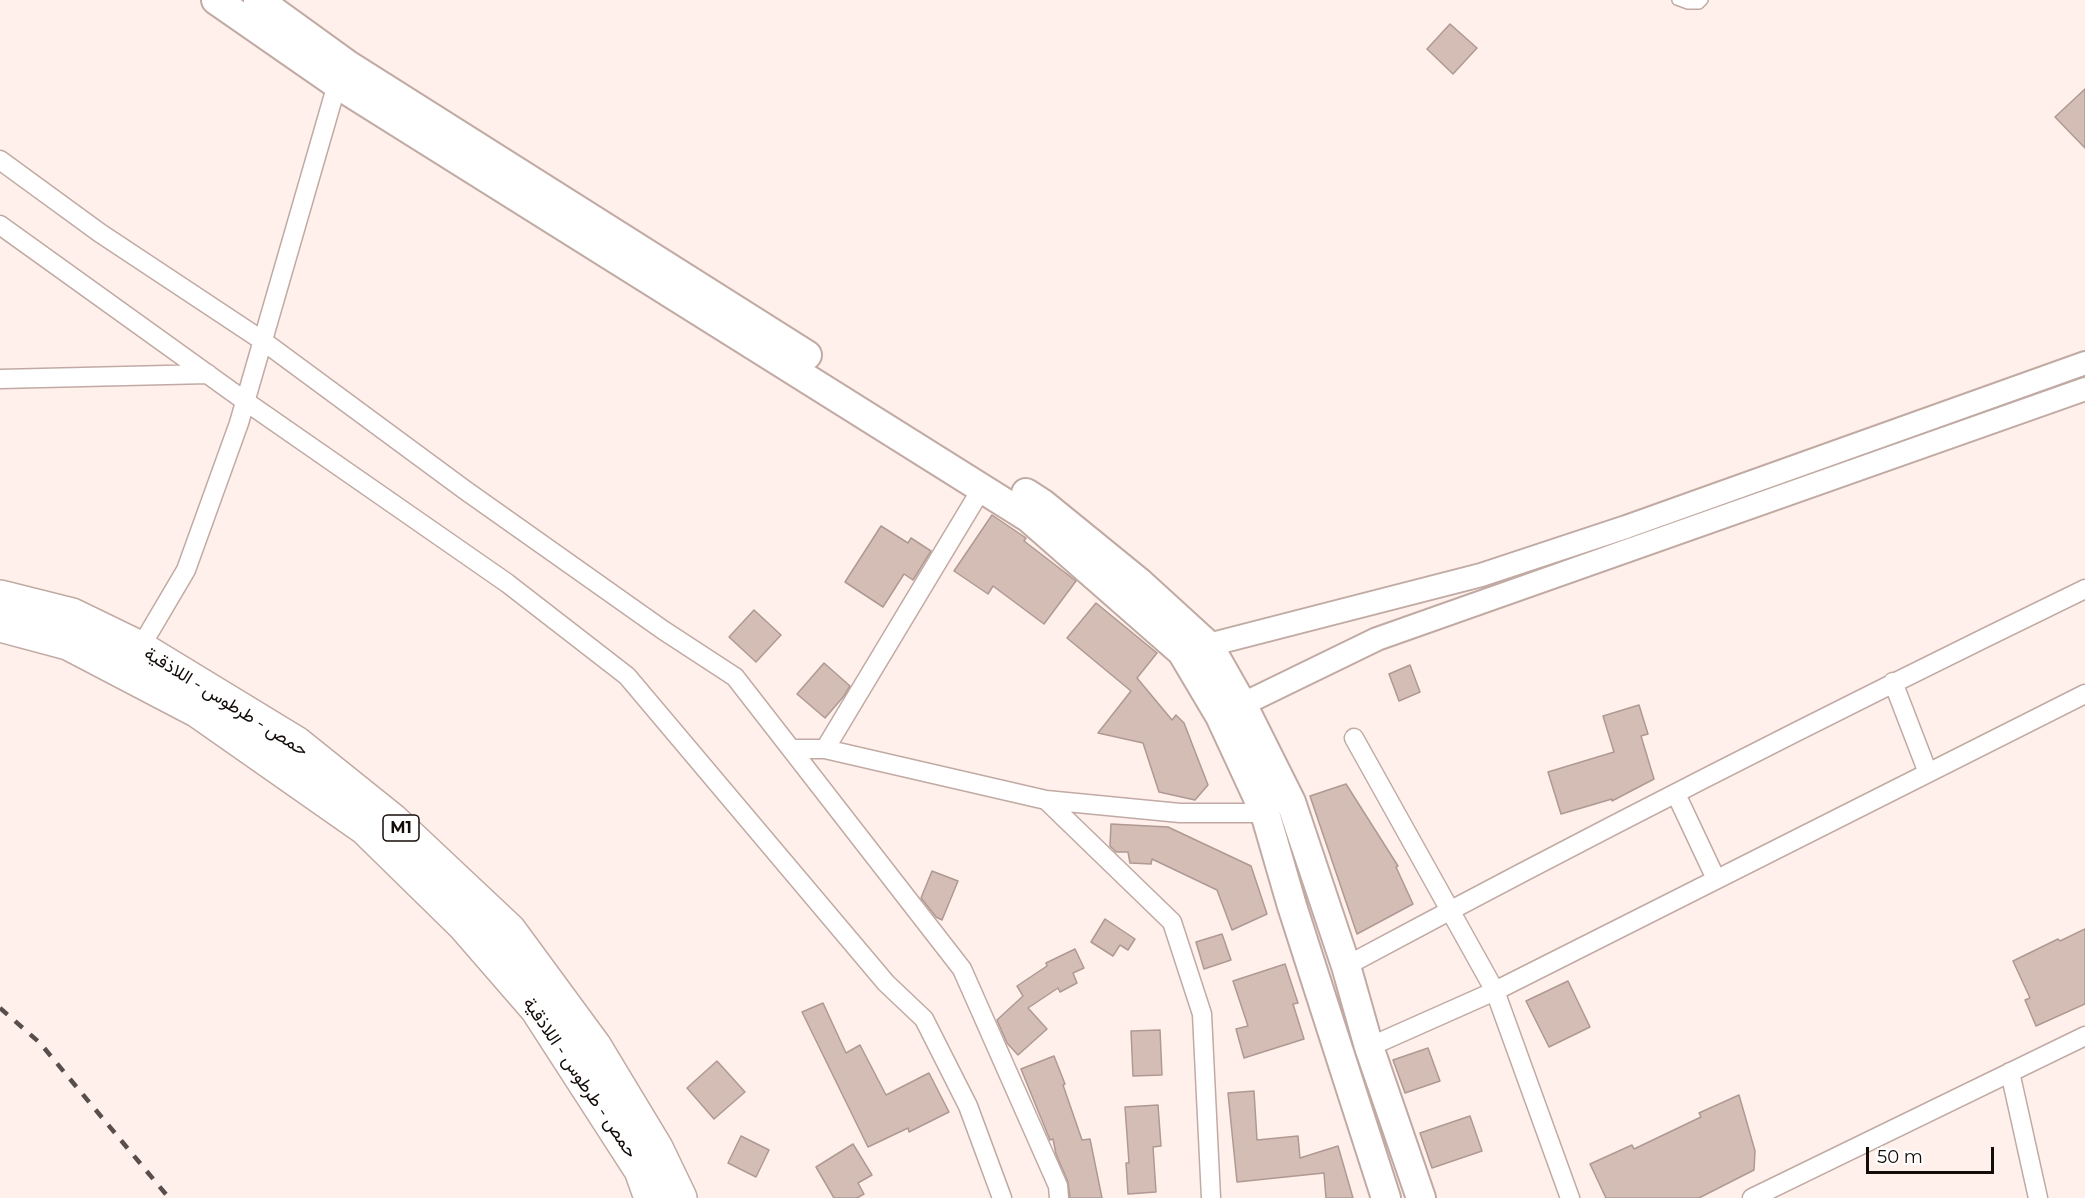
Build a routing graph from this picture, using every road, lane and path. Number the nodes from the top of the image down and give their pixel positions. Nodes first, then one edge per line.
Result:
1 (216, 0) edge
2 (258, 0) edge
3 (1677, 0) edge
4 (1703, 0) edge
5 (343, 74) junction
6 (0, 160) edge
7 (0, 225) edge
8 (263, 341) junction
9 (2085, 363) edge
10 (208, 374) junction
11 (0, 379) edge
12 (2085, 389) edge
13 (245, 401) junction
14 (982, 488) junction
15 (2085, 589) edge
16 (0, 597) edge
17 (0, 626) edge
18 (140, 648) junction
19 (1195, 649) junction
20 (1893, 682) junction
21 (2085, 694) edge
22 (1231, 710) junction
23 (1354, 738) dead end
24 (791, 749) junction
25 (825, 749) junction
26 (1928, 773) junction
27 (1676, 794) junction
28 (1046, 800) junction
29 (1278, 807) junction
30 (1716, 879) junction
31 (1450, 910) junction
32 (1346, 966) junction
33 (1495, 991) junction
34 (2085, 1036) edge
35 (1369, 1047) junction
36 (2010, 1072) junction
37 (651, 1198) edge
38 (680, 1198) edge
39 (1002, 1198) edge
40 (1059, 1198) edge
41 (1211, 1198) edge
42 (1386, 1198) edge
43 (1421, 1198) edge
44 (1570, 1198) edge
45 (1752, 1198) edge
46 (2038, 1198) edge

1 - 5 main road
2 - 5 main road
3 - 4 lane
5 - 8 street
5 - 14 main road
5 - 19 main road
6 - 8 street
7 - 10 street
8 - 13 street
8 - 24 street
9 - 19 street
10 - 11 street
10 - 13 street
12 - 22 street
13 - 18 street
13 - 39 street
14 - 19 main road
14 - 25 street
15 - 20 street
16 - 18 highway, حمص - طرطوس - اللاذقية / M1
17 - 37 highway, حمص - طرطوس - اللاذقية / M1
18 - 38 highway, حمص - طرطوس - اللاذقية / M1
19 - 22 main road
20 - 26 street
20 - 27 street
21 - 26 street
22 - 29 main road
23 - 31 street
24 - 25 street
24 - 40 street
25 - 28 street
26 - 30 street
27 - 30 street
27 - 31 street
28 - 29 street
28 - 41 street
29 - 32 main road
29 - 42 main road
30 - 33 street
31 - 32 street
31 - 33 street
32 - 35 main road
33 - 35 street
33 - 44 street
34 - 36 street
35 - 43 main road
36 - 45 street
36 - 46 street

